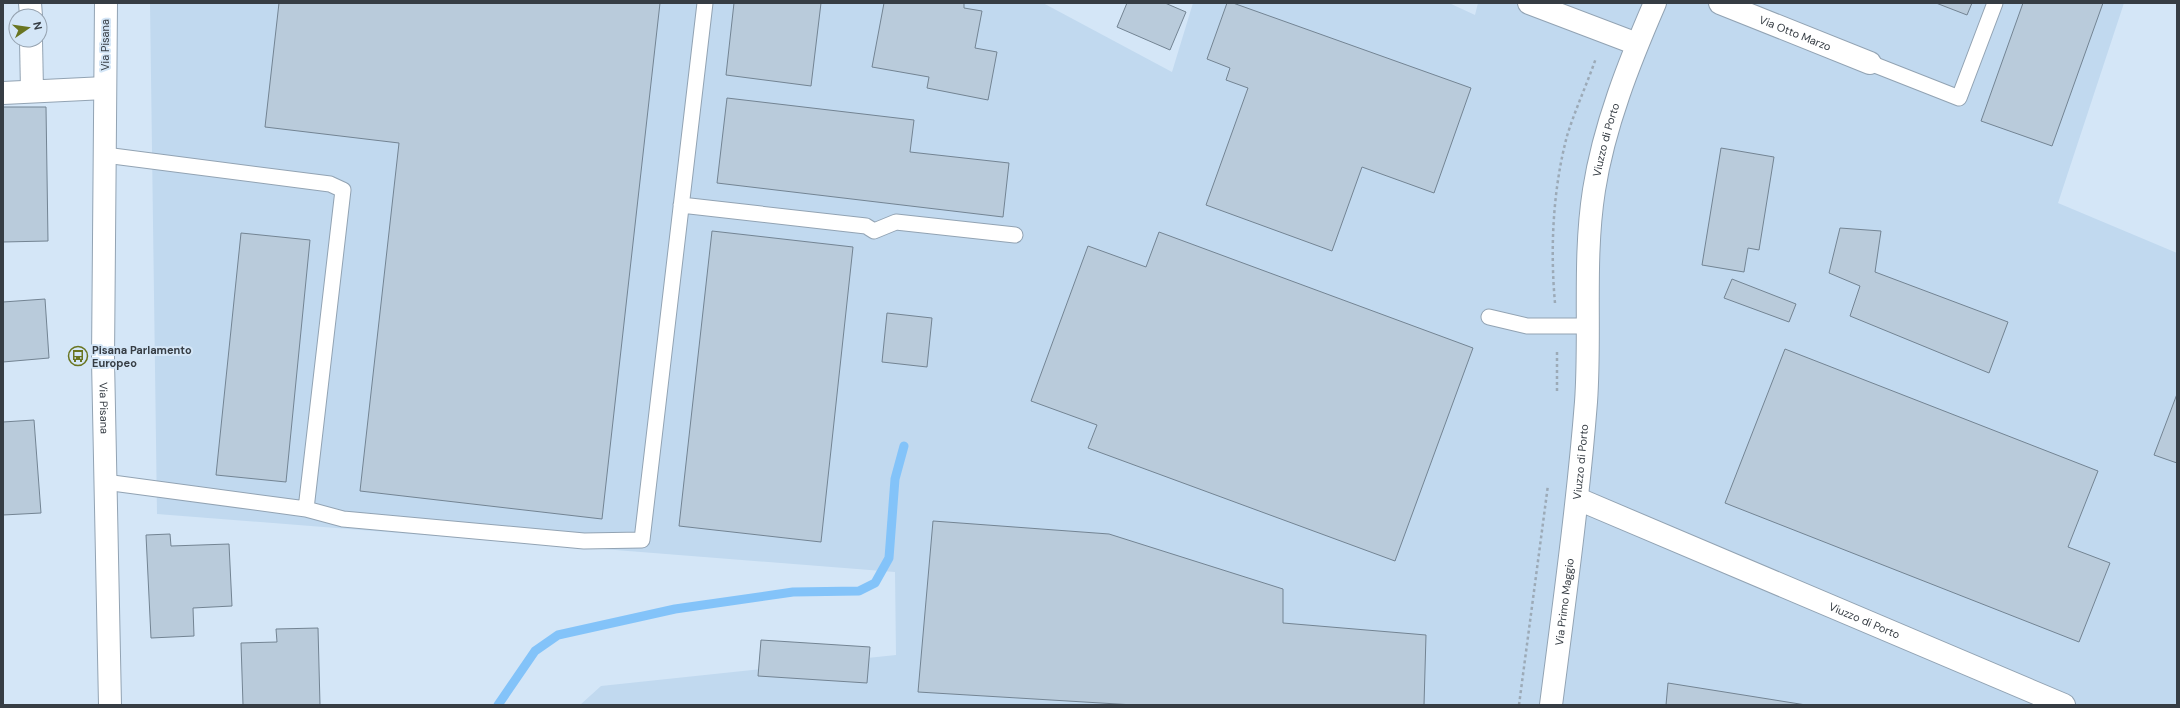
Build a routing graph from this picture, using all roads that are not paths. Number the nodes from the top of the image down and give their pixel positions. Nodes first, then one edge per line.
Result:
1 (106, 3) edge
2 (705, 3) edge
3 (1529, 3) edge
4 (1655, 3) edge
5 (1720, 3) edge
6 (1994, 3) edge
7 (1637, 44) junction
8 (31, 48) edge
9 (1870, 63) joint
10 (105, 88) junction
11 (32, 91) junction
12 (3, 93) edge
13 (105, 154) junction
14 (682, 205) junction
15 (1015, 235) dead end
16 (1490, 317) dead end
17 (1587, 326) junction
18 (105, 482) junction
19 (1578, 499) junction
20 (306, 509) junction
21 (110, 705) edge
22 (1551, 705) edge
23 (2064, 705) edge

1 - 10 street, Via Pisana
2 - 14 lane
3 - 7 street
4 - 7 street
5 - 9 street, Via Otto Marzo
6 - 9 lane
7 - 17 street, Viuzzo di Porto
8 - 11 street
10 - 11 street
10 - 13 street, Via Pisana
11 - 12 street
13 - 18 street, Via Pisana
13 - 20 lane
14 - 15 lane
14 - 20 lane
16 - 17 lane
17 - 19 street, Viuzzo di Porto
18 - 20 lane
18 - 21 street, Via Pisana
19 - 22 street, Via Primo Maggio
19 - 23 street, Viuzzo di Porto

